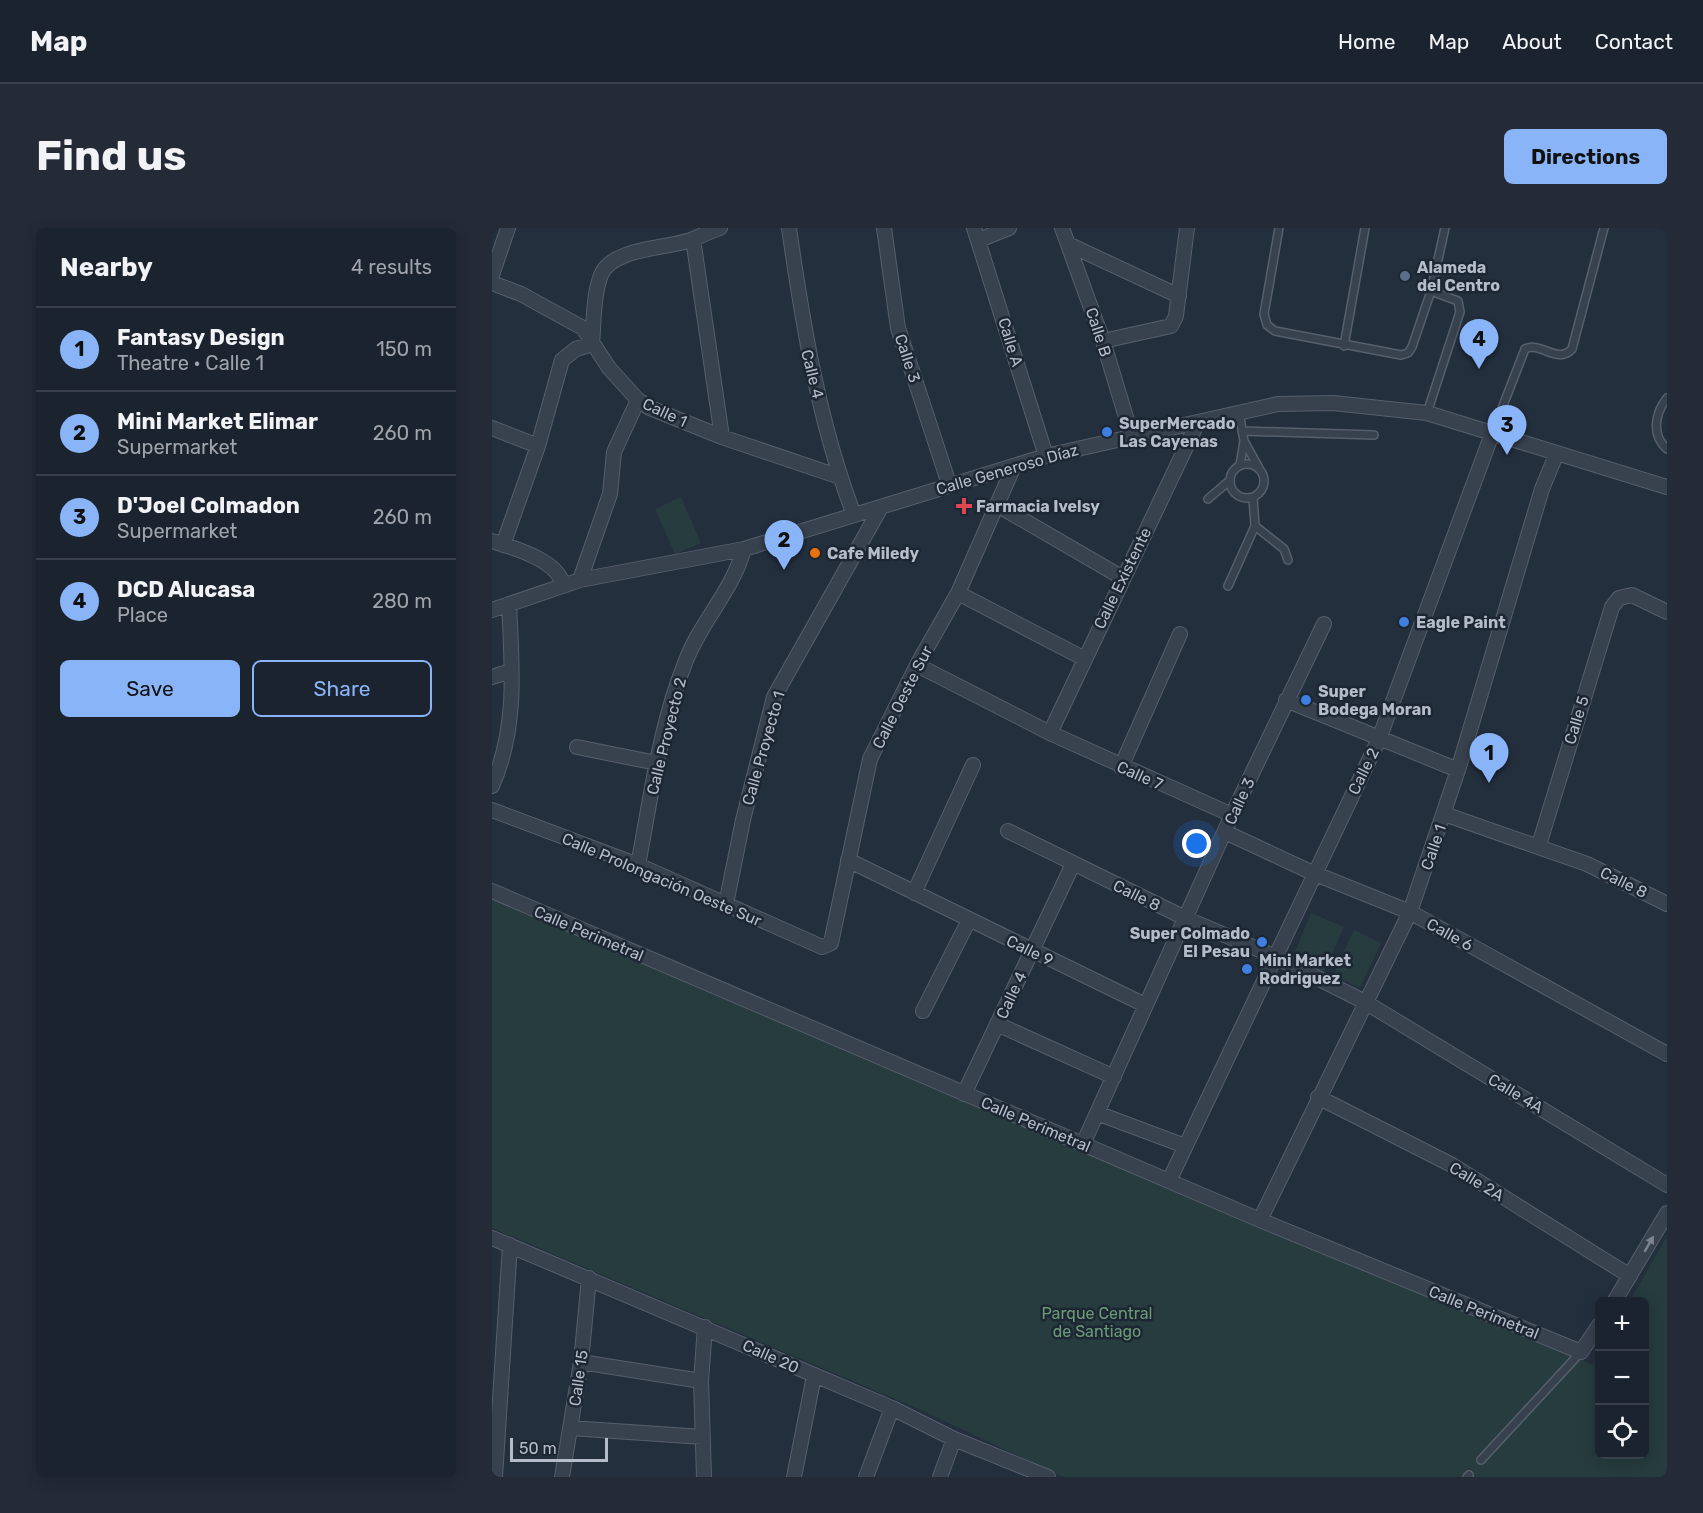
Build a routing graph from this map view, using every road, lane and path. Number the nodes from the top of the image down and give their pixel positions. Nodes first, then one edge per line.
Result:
1 (521, 228) edge
2 (720, 228) edge
3 (789, 228) edge
4 (884, 228) edge
5 (1009, 228) edge
6 (1062, 228) edge
7 (1187, 228) edge
8 (1279, 228) edge
9 (1365, 228) edge
10 (1445, 228) edge
11 (1604, 228) edge
12 (504, 230) edge
13 (697, 234) edge
14 (977, 234) edge
15 (1070, 245) junction
16 (492, 276) edge
17 (492, 283) edge
18 (1431, 291) junction
19 (1179, 296) junction
20 (1102, 341) junction
21 (592, 344) junction
22 (1344, 346) junction
23 (1667, 398) edge
24 (638, 400) junction
25 (1239, 412) junction
26 (1427, 414) junction
27 (1197, 424) junction
28 (492, 428) edge
29 (1242, 431) junction
30 (1492, 434) junction
31 (1374, 435) dead end
32 (722, 437) junction
33 (1132, 437) junction
34 (1244, 441) junction
35 (538, 446) junction
36 (1667, 449) edge
37 (1556, 455) junction
38 (1046, 456) junction
39 (1240, 465) junction
40 (1014, 466) junction
41 (1259, 469) junction
42 (840, 477) junction
43 (1229, 481) junction
44 (949, 484) junction
45 (1667, 487) edge
46 (1253, 497) junction
47 (1208, 499) dead end
48 (999, 506) junction
49 (880, 509) junction
50 (854, 515) junction
51 (1255, 526) junction
52 (497, 543) edge
53 (744, 549) junction
54 (1288, 560) dead end
55 (1123, 578) junction
56 (580, 580) junction
57 (563, 585) junction
58 (1228, 586) dead end
59 (958, 593) junction
60 (509, 604) junction
61 (492, 610) edge
62 (1667, 612) edge
63 (1324, 624) dead end
64 (1180, 634) dead end
65 (1083, 658) junction
66 (917, 665) junction
67 (511, 671) junction
68 (492, 677) edge
69 (1286, 700) junction
70 (1050, 733) junction
71 (1379, 739) junction
72 (577, 747) dead end
73 (657, 764) junction
74 (973, 765) dead end
75 (1121, 766) junction
76 (1458, 770) junction
77 (492, 786) edge
78 (492, 810) edge
79 (1444, 814) junction
80 (1232, 815) junction
81 (1008, 831) dead end
82 (1225, 832) junction
83 (1539, 845) junction
84 (848, 860) junction
85 (1073, 864) junction
86 (638, 866) junction
87 (1313, 873) junction
88 (492, 891) edge
89 (914, 893) junction
90 (726, 904) junction
91 (1667, 904) edge
92 (1410, 912) junction
93 (1185, 918) junction
94 (969, 920) junction
95 (831, 943) joint
96 (1031, 950) junction
97 (1276, 957) junction
98 (1365, 1002) junction
99 (1145, 1005) junction
100 (923, 1011) dead end
101 (998, 1024) junction
102 (1666, 1051) edge
103 (1114, 1077) junction
104 (964, 1094) junction
105 (1318, 1097) junction
106 (1097, 1113) junction
107 (1083, 1144) junction
108 (1185, 1146) junction
109 (1169, 1181) junction
110 (1667, 1185) edge
111 (1667, 1213) edge
112 (1260, 1220) junction
113 (498, 1242) edge
114 (1630, 1276) junction
115 (589, 1278) junction
116 (1617, 1297) edge
117 (705, 1327) junction
118 (1595, 1330) edge
119 (1581, 1353) junction
120 (581, 1362) junction
121 (814, 1376) junction
122 (701, 1381) junction
123 (892, 1408) junction
124 (570, 1428) junction
125 (703, 1437) junction
126 (954, 1439) junction
127 (1481, 1460) dead end
128 (1015, 1463) junction
129 (495, 1477) edge
130 (562, 1477) edge
131 (704, 1477) edge
132 (794, 1477) edge
133 (866, 1477) edge
134 (940, 1477) edge
135 (1010, 1477) edge
136 (1048, 1477) edge

1 - 12 street
2 - 13 street
3 - 42 street, Calle 4
4 - 44 street, Calle 3
5 - 14 street
6 - 15 street, Calle B
7 - 19 street
8 - 22 lane
9 - 22 lane
10 - 18 lane
11 - 30 lane, Calle 2
12 - 16 street
13 - 21 street
13 - 32 street
14 - 38 street, Calle A
15 - 19 street
15 - 20 street, Calle B
17 - 21 street, Calle 1
18 - 22 lane
18 - 26 lane
19 - 20 street
20 - 33 street, Calle B
21 - 24 street, Calle 1
21 - 35 street
23 - 36 lane
24 - 32 street, Calle 1
24 - 56 street
25 - 26 street, Calle Generoso Díaz
25 - 27 street, Calle Generoso Díaz
25 - 29 lane
26 - 30 street, Calle Generoso Díaz
27 - 33 street, Calle Generoso Díaz
27 - 55 street, Calle Existente
28 - 35 street
29 - 31 lane
29 - 34 lane
30 - 37 street, Calle Generoso Díaz
30 - 71 street, Calle 2
32 - 42 street, Calle 1
33 - 38 street, Calle Generoso Díaz
34 - 39 lane
34 - 41 lane
35 - 52 street
37 - 45 street, Calle Generoso Díaz
37 - 76 street, Calle 1
38 - 40 street, Calle Generoso Díaz
39 - 41 lane
39 - 43 lane
40 - 44 street, Calle Generoso Díaz
40 - 48 street, Calle Oeste Sur
41 - 46 lane
42 - 50 street, Calle 4
43 - 46 lane
43 - 47 lane
44 - 49 street, Calle Generoso Díaz
46 - 51 lane
48 - 55 street
48 - 59 street, Calle Oeste Sur
49 - 50 street, Calle Generoso Díaz
49 - 90 street, Calle Proyecto 1
50 - 53 street, Calle Generoso Díaz
51 - 54 lane
51 - 58 lane
52 - 57 street
53 - 56 street, Calle Generoso Díaz
53 - 73 street, Calle Proyecto 2
55 - 65 street, Calle Existente
56 - 57 street, Calle Generoso Díaz
57 - 60 street, Calle Generoso Díaz
59 - 65 street
59 - 66 street, Calle Oeste Sur
60 - 61 street, Calle Generoso Díaz
60 - 67 street
62 - 83 street, Calle 5
63 - 69 street, Calle 3
64 - 75 street
65 - 70 street, Calle Existente
66 - 70 street, Calle 7
66 - 84 street, Calle Oeste Sur
67 - 68 street
67 - 77 street
69 - 71 street
69 - 80 street, Calle 3
70 - 75 street, Calle 7
71 - 76 street
71 - 87 street, Calle 2
72 - 73 street
73 - 86 street, Calle Proyecto 2
74 - 89 street
75 - 80 street, Calle 7
76 - 79 street, Calle 1
78 - 86 street, Calle Prolongación Oeste Sur
79 - 83 street, Calle 8
79 - 92 street, Calle 1
80 - 82 street, Calle 3
81 - 85 street, Calle 8
82 - 87 street, Calle 6
82 - 93 street, Calle 3
83 - 91 street, Calle 8
84 - 89 street, Calle 9
84 - 95 street, Calle Oeste Sur
85 - 93 street, Calle 8
85 - 96 street, Calle 4
86 - 90 street, Calle Prolongación Oeste Sur
87 - 92 street, Calle 6
87 - 97 street, Calle 2
88 - 104 street, Calle Perimetral
89 - 94 street, Calle 9
90 - 95 street, Calle Prolongación Oeste Sur
92 - 98 street, Calle 1
92 - 102 street, Calle 6
93 - 97 street, Calle 8
93 - 99 street, Calle 3
94 - 96 street, Calle 9
94 - 100 street
96 - 99 street, Calle 9
96 - 101 street, Calle 4
97 - 98 street, Calle 8
97 - 108 street, Calle 2
98 - 105 street, Calle 1
98 - 110 street, Calle 4A
99 - 103 street, Calle 3
101 - 103 street
101 - 104 street, Calle 4
103 - 106 street, Calle 3
104 - 107 street, Calle Perimetral
105 - 112 street, Calle 1
105 - 114 street, Calle 2A
106 - 107 street, Calle 3
106 - 108 street
107 - 109 street, Calle Perimetral
108 - 109 street, Calle 2
109 - 112 street, Calle Perimetral
114 -> 111 street
112 - 119 street, Calle Perimetral
113 - 115 street, Calle 20
113 - 129 street
114 - 116 street
115 - 117 street, Calle 20
115 - 120 street, Calle 15
117 - 121 street, Calle 20
117 - 122 street
118 - 119 street
119 - 127 lane
120 - 122 street
120 - 124 street, Calle 15
121 - 123 street, Calle 20
121 - 132 street
122 - 125 street
123 - 126 street, Calle 20
123 - 133 street
124 - 125 street
124 - 130 street, Calle 15
125 - 131 street
126 - 128 street, Calle 20
126 - 134 street
128 - 135 street
128 - 136 street, Calle 20

